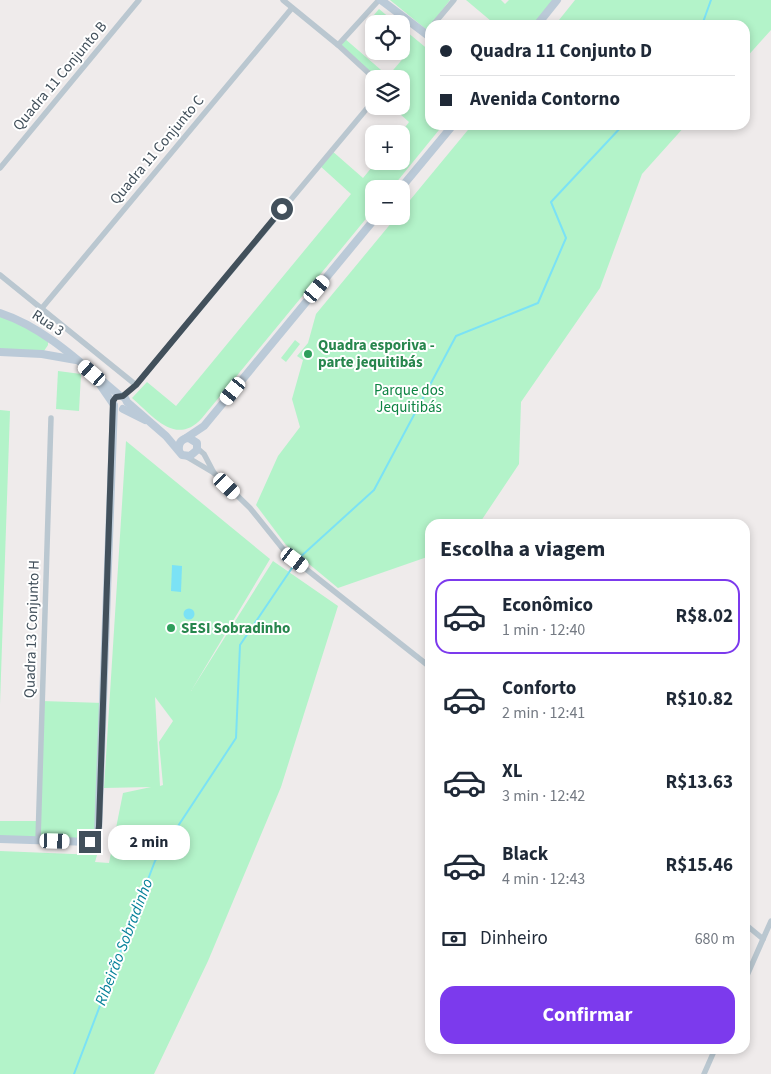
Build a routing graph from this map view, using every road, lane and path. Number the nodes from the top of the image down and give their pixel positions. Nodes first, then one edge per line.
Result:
1 (139, 0) edge
2 (282, 0) edge
3 (380, 0) edge
4 (454, 0) edge
5 (557, 0) edge
6 (292, 8) junction
7 (437, 20) edge
8 (540, 20) edge
9 (425, 30) edge
10 (338, 45) junction
11 (365, 70) edge
12 (365, 111) edge
13 (449, 130) edge
14 (0, 168) edge
15 (407, 180) edge
16 (370, 225) edge
17 (0, 275) edge
18 (42, 308) junction
19 (0, 313) edge
20 (48, 338) junction
21 (0, 352) edge
22 (42, 354) junction
23 (78, 360) junction
24 (136, 385) junction
25 (120, 403) junction
26 (51, 418) dead end
27 (204, 426) junction
28 (166, 436) junction
29 (185, 439) junction
30 (197, 447) junction
31 (179, 450) junction
32 (189, 458) junction
33 (214, 473) junction
34 (425, 662) edge
35 (0, 839) edge
36 (38, 840) junction
37 (771, 921) edge
38 (750, 928) edge
39 (763, 939) junction
40 (750, 969) edge
41 (713, 1054) edge
42 (704, 1074) edge

1 - 14 street, Quadra 11 Conjunto B
2 - 6 street
3 - 9 main road
3 - 10 street
4 - 7 street
5 - 8 main road
6 - 10 street
6 - 18 street, Quadra 11 Conjunto C
10 - 11 street
12 - 24 street
13 - 15 main road
16 - 27 main road
17 - 18 street
18 - 24 street
19 - 20 main road, Rua 3
20 - 22 main road
20 - 23 main road, Rua 3
21 - 22 main road, Rua 3
22 - 23 main road, Rua 3
23 - 25 main road, Rua 3
24 - 25 street
25 - 28 main road
25 - 36 main road
26 - 36 street, Quadra 13 Conjunto H
27 - 29 main road
27 - 30 main road
28 - 29 main road
28 - 31 main road
29 - 30 main road
29 - 31 main road
30 - 32 main road
30 - 33 street
31 - 32 main road
32 - 33 street
33 - 34 street
35 - 36 main road
37 - 39 street
38 - 39 street
39 - 40 street
41 - 42 street

